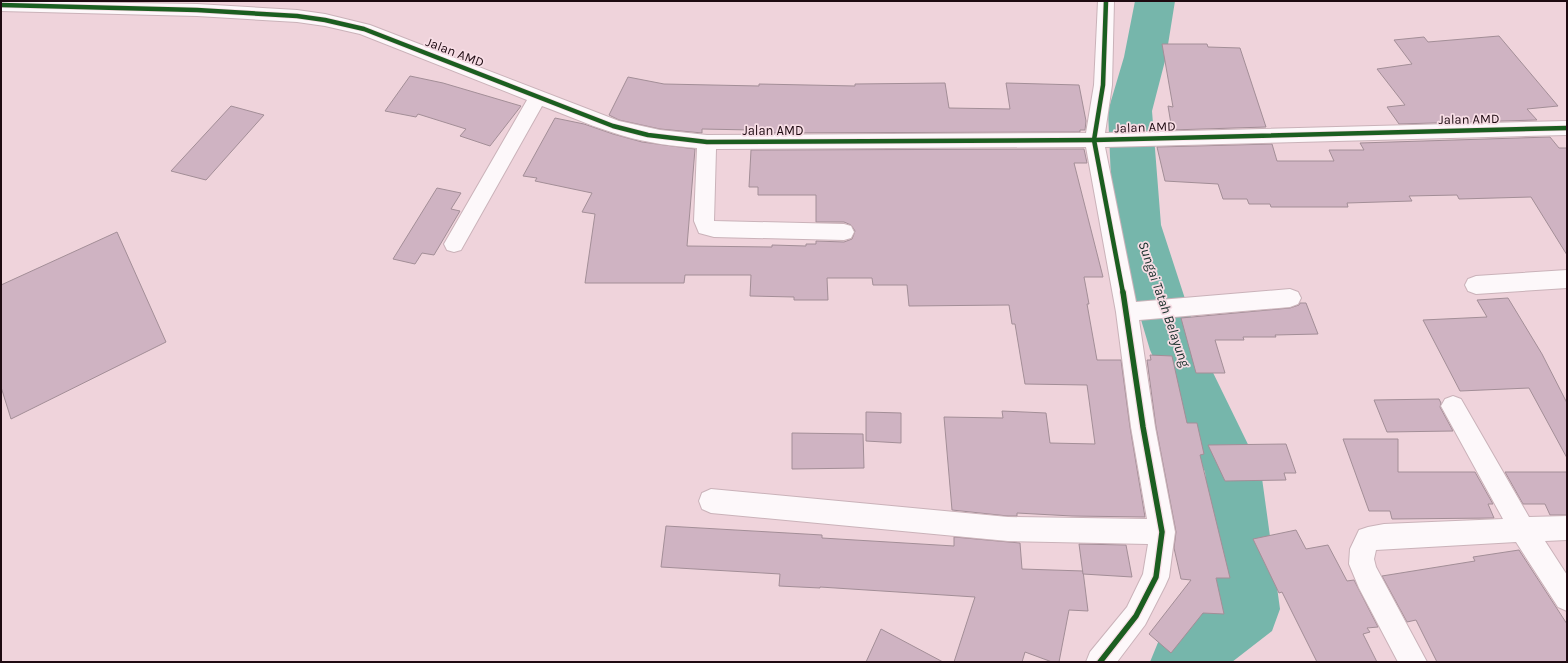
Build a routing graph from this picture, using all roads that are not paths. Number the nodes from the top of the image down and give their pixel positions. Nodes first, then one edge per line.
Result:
1 (1106, 1) edge
2 (1, 5) edge
3 (538, 97) junction
4 (1567, 128) edge
5 (1103, 140) junction
6 (707, 142) junction
7 (844, 232) dead end
8 (454, 244) dead end
9 (1567, 279) edge
10 (1476, 285) dead end
11 (1290, 298) dead end
12 (1127, 312) junction
13 (1453, 406) dead end
14 (711, 501) dead end
15 (1567, 528) edge
16 (1522, 529) junction
17 (1162, 532) junction
18 (1567, 598) edge
19 (1100, 662) edge
20 (1413, 662) edge

1 - 5 street
2 - 3 street, Jalan AMD
3 - 6 street, Jalan AMD
3 - 8 street
4 - 5 street, Jalan AMD
5 - 6 street, Jalan AMD
5 - 12 street
6 - 7 street
9 - 10 street
11 - 12 street
12 - 17 street
13 - 16 street
14 - 17 street
15 - 16 street
16 - 18 street
16 - 20 street
17 - 19 street

